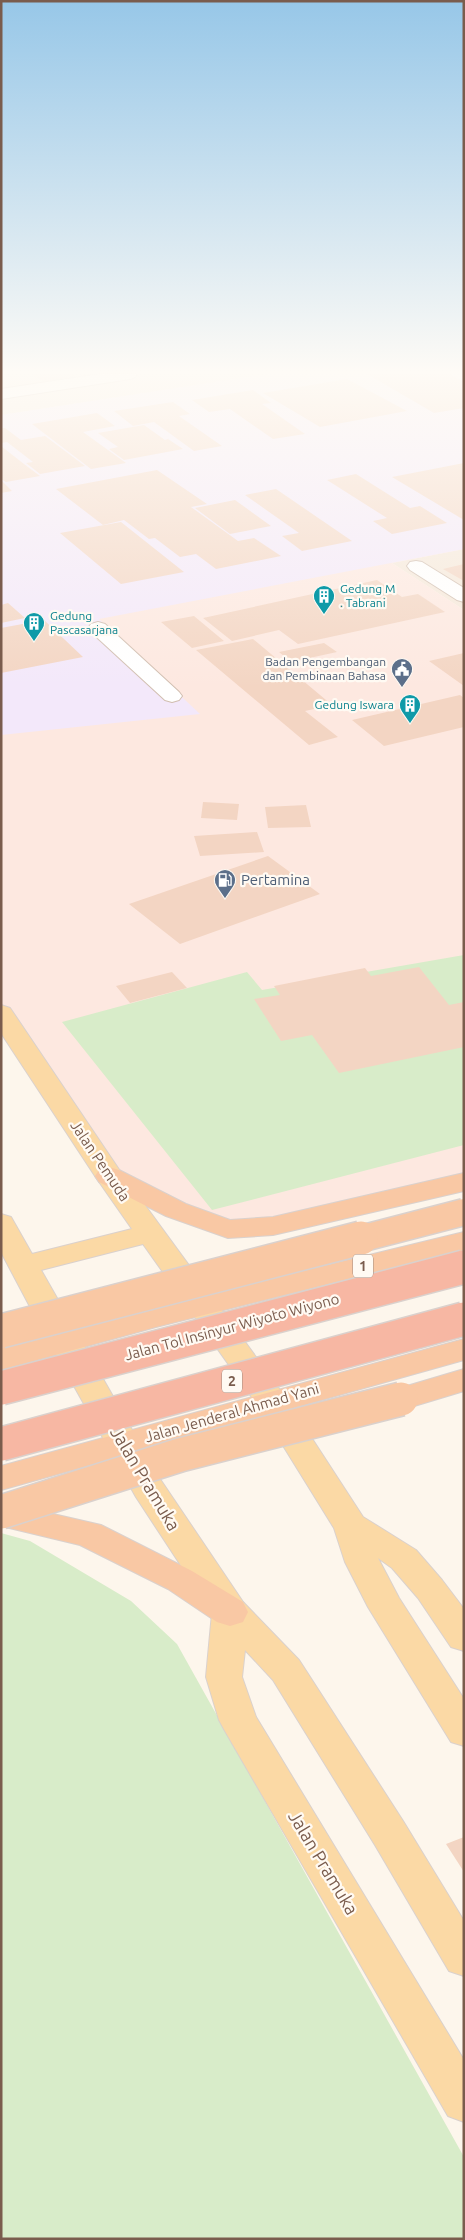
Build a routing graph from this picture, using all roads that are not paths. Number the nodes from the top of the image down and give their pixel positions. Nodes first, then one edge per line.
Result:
1 (416, 566) dead end
2 (464, 596) edge
3 (98, 628) dead end
4 (172, 696) dead end
5 (1, 1013) edge
6 (109, 1176) junction
7 (464, 1182) edge
8 (464, 1212) edge
9 (1, 1222) edge
10 (151, 1233) junction
11 (464, 1241) edge
12 (25, 1265) junction
13 (464, 1267) edge
14 (204, 1305) junction
15 (464, 1319) edge
16 (1, 1331) edge
17 (65, 1342) junction
18 (464, 1349) edge
19 (1, 1359) edge
20 (464, 1380) edge
21 (1, 1388) edge
22 (464, 1389) edge
23 (401, 1399) junction
24 (272, 1402) junction
25 (1, 1444) edge
26 (124, 1444) junction
27 (1, 1478) edge
28 (1, 1513) edge
29 (351, 1526) junction
30 (230, 1612) junction
31 (464, 1637) edge
32 (464, 1731) edge
33 (464, 1958) edge
34 (464, 2101) edge

1 - 2 street
3 - 4 street
5 - 6 main road, Jalan Pemuda
6 - 7 highway
6 - 10 main road, Jalan Pemuda
8 - 16 highway, bridge
9 - 12 main road
10 - 12 main road
10 - 14 main road, Jalan Pemuda
11 - 14 highway, 1
12 - 17 main road
13 - 21 highway, Jalan Tol Insinyur Wiyoto Wiyono, bridge
14 - 17 highway, 1
14 - 24 main road
15 - 25 highway, 2, bridge
17 - 19 highway, 1
17 - 26 main road, Jalan Pramuka
18 - 24 highway, Jalan Jenderal Ahmad Yani
20 - 23 highway
22 - 23 highway
23 - 28 highway, bridge
24 - 26 highway, Jalan Jenderal Ahmad Yani
24 - 29 main road
26 - 27 highway, Jalan Jenderal Ahmad Yani
26 - 30 main road, Jalan Pramuka
28 - 30 highway
29 - 31 main road
29 - 32 main road
30 - 33 main road, Jalan Pramuka
30 - 34 main road, Jalan Pramuka

